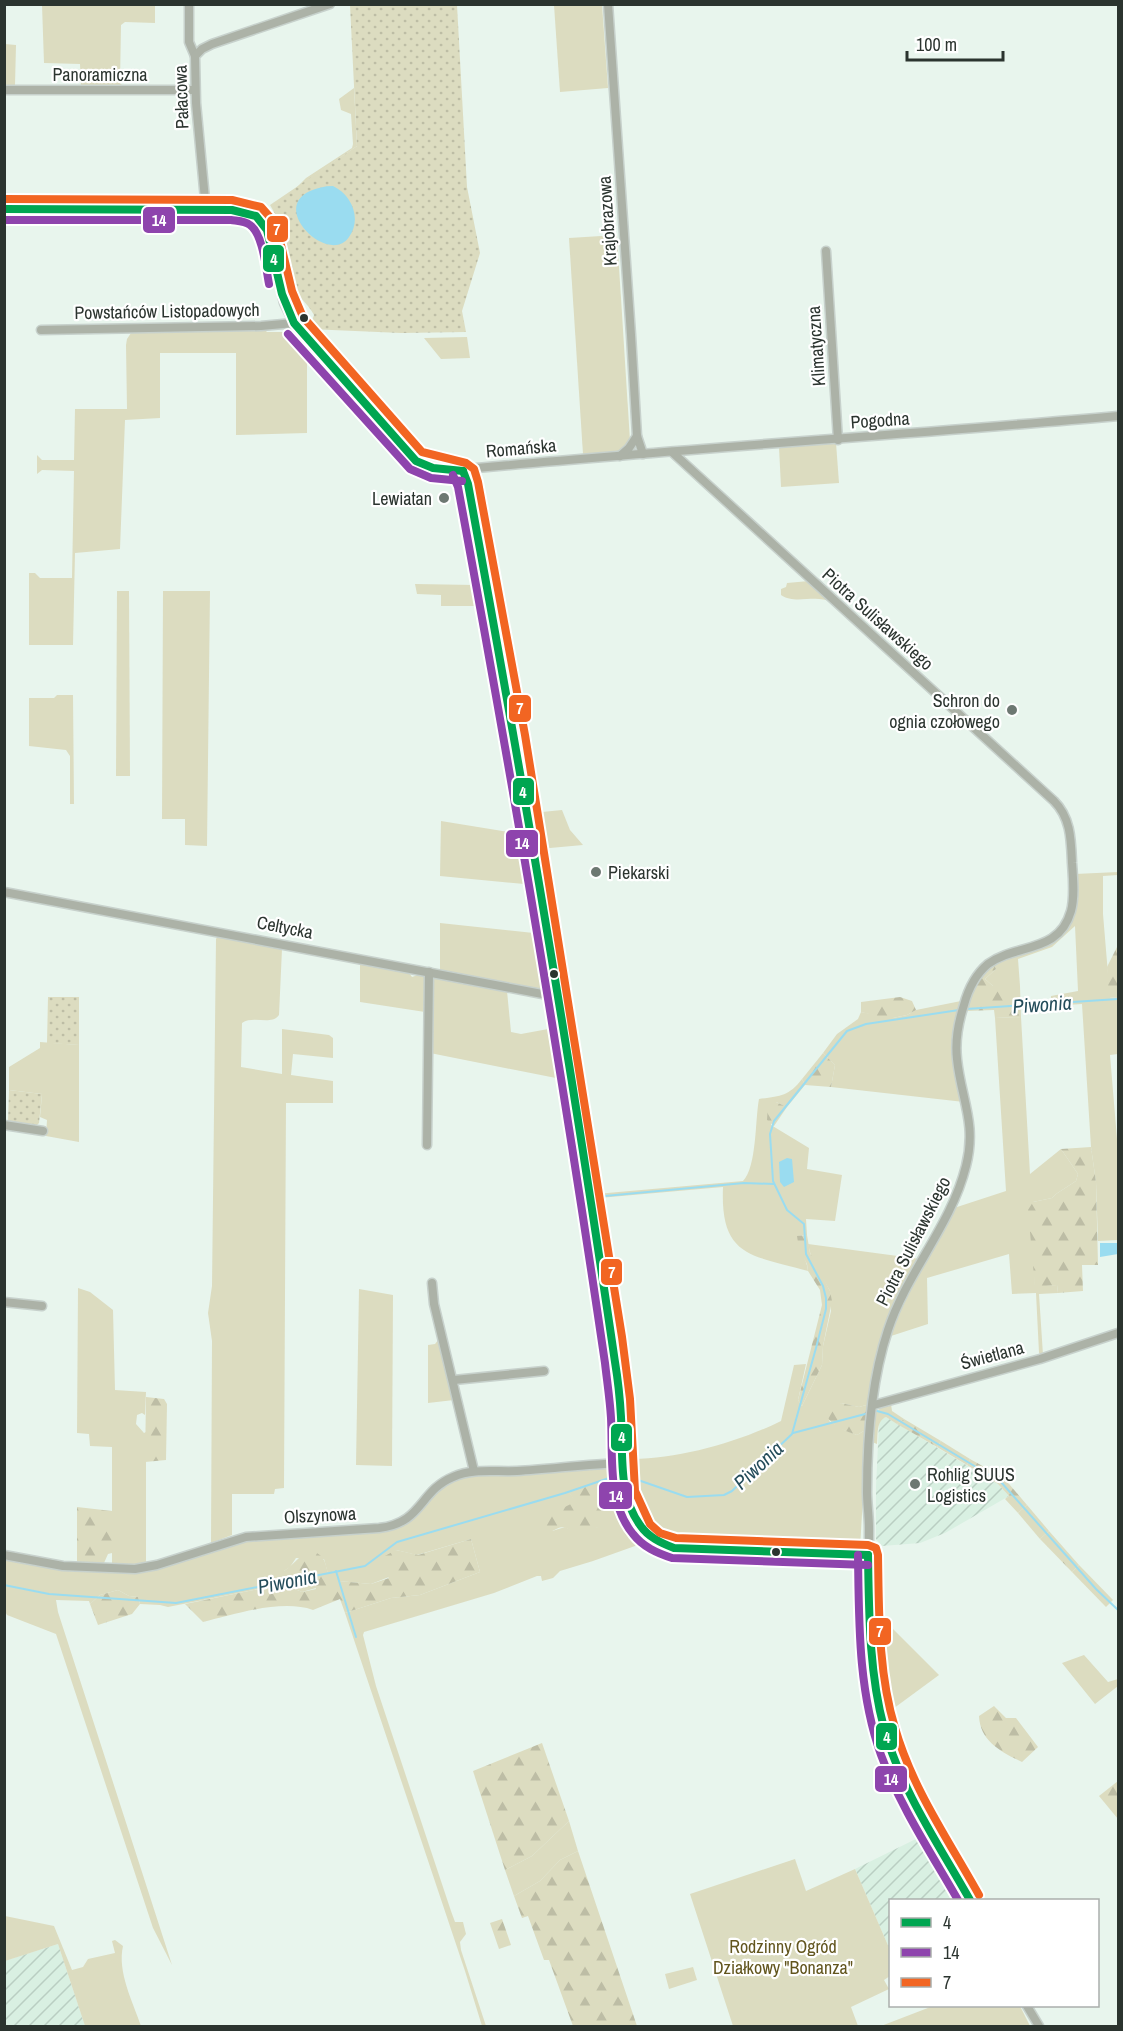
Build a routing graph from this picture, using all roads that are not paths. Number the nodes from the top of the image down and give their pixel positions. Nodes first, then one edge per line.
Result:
1 (189, 4) edge
2 (330, 4) edge
3 (608, 4) edge
4 (195, 56) junction
5 (4, 90) edge
6 (195, 90) junction
7 (4, 209) edge
8 (206, 210) junction
9 (826, 251) dead end
10 (294, 323) junction
11 (41, 330) dead end
12 (1119, 416) edge
13 (637, 436) junction
14 (838, 440) junction
15 (672, 452) junction
16 (643, 454) junction
17 (620, 456) junction
18 (463, 471) junction
19 (4, 892) edge
20 (429, 972) junction
21 (558, 997) junction
22 (4, 1125) edge
23 (43, 1131) dead end
24 (427, 1145) dead end
25 (432, 1283) dead end
26 (4, 1302) edge
27 (42, 1306) dead end
28 (1119, 1333) edge
29 (544, 1371) dead end
30 (454, 1380) junction
31 (874, 1405) junction
32 (623, 1463) junction
33 (474, 1471) junction
34 (4, 1555) edge
35 (868, 1555) junction
36 (969, 1899) edge
37 (1029, 2007) edge
38 (1039, 2026) edge

1 - 4 street
2 - 4 street, Pałacowa
3 - 13 street, Krajobrazowa
4 - 6 street, Pałacowa
5 - 6 street, Panoramiczna
6 - 8 street, Pałacowa
7 - 8 street, Romańska
8 - 10 street, Romańska
9 - 14 street, Klimatyczna
10 - 11 street, Powstańców Listopadowych
10 - 18 street, Romańska
12 - 14 street, Pogodna
13 - 16 street, Krajobrazowa
13 - 17 street
14 - 15 street, Pogodna
15 - 16 street, Pogodna
15 - 31 street, Piotra Sulisławskiego
16 - 17 street, Romańska
17 - 18 street, Romańska
18 - 21 street
19 - 20 street, Celtycka
20 - 21 street, Celtycka
20 - 24 street
21 - 32 street
22 - 23 street
25 - 30 street
26 - 27 street
28 - 31 street, Świetlana
29 - 30 street
30 - 33 street
31 - 35 street, Piotra Sulisławskiego
32 - 33 street, Olszynowa
32 - 35 street
33 - 34 street, Olszynowa
35 - 36 street, Piotra Sulisławskiego
37 - 38 street

